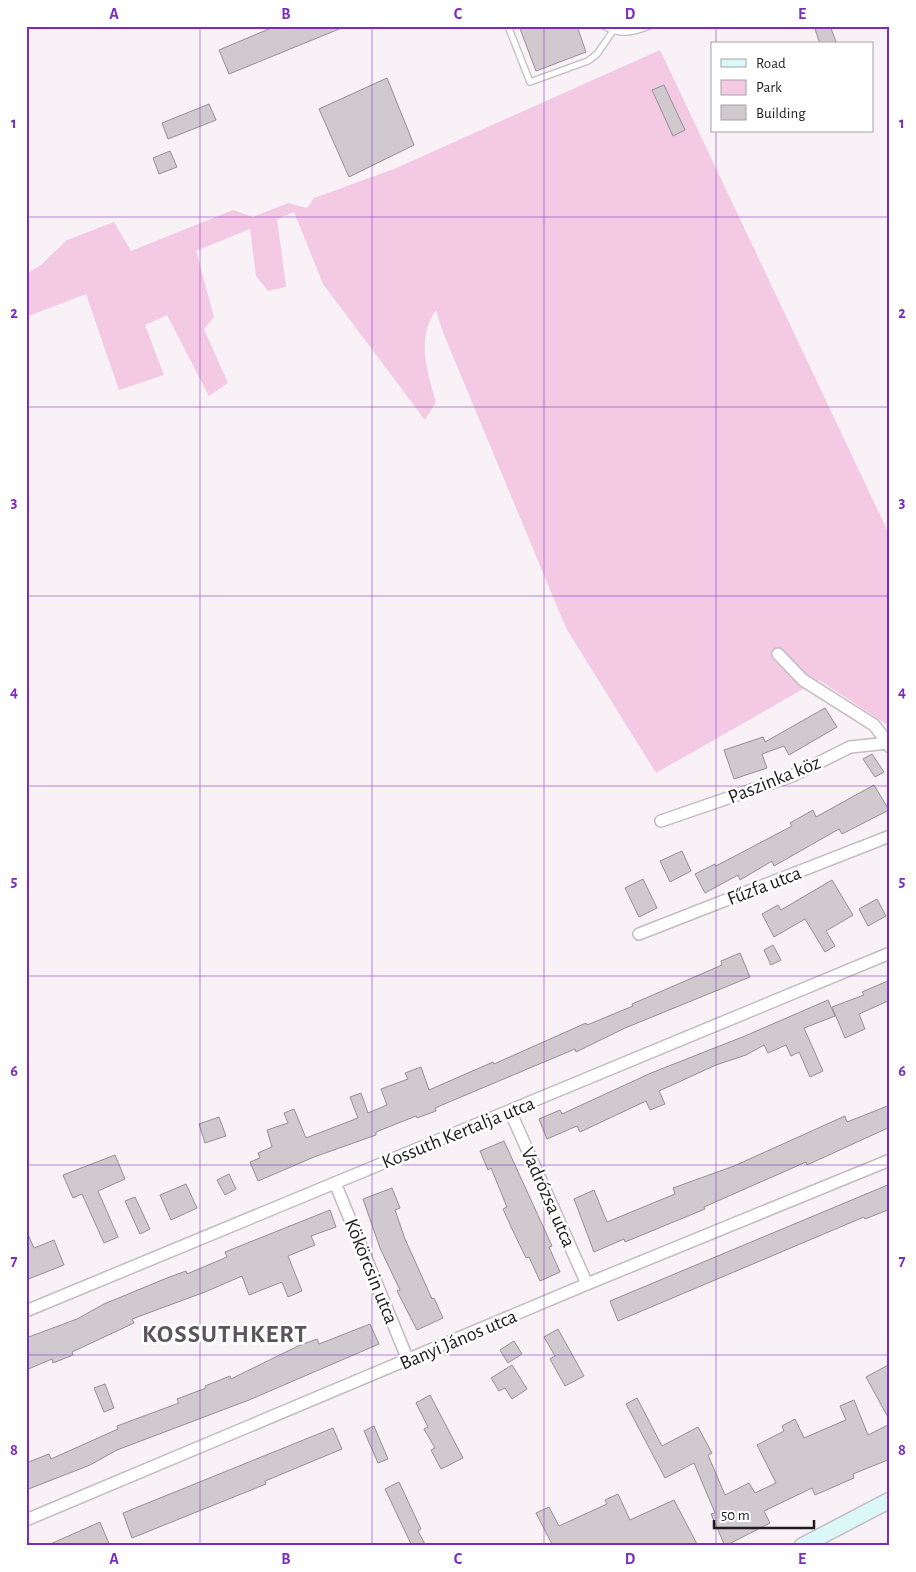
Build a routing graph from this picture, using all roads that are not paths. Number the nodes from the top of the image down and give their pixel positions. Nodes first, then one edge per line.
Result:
1 (508, 26) edge
2 (604, 26) edge
3 (649, 26) edge
4 (613, 32) junction
5 (778, 654) dead end
6 (889, 745) edge
7 (662, 821) dead end
8 (890, 836) edge
9 (638, 934) dead end
10 (890, 953) edge
11 (510, 1111) junction
12 (890, 1160) edge
13 (335, 1183) junction
14 (587, 1284) junction
15 (26, 1311) edge
16 (408, 1360) junction
17 (890, 1500) edge
18 (26, 1520) edge
19 (802, 1546) edge

1 - 4 lane
2 - 4 lane
3 - 4 lane
5 - 6 street, Paszinka köz
6 - 7 street, Paszinka köz
8 - 9 street, Fűzfa utca
10 - 11 street, Kossuth Kertalja utca
11 - 13 street, Kossuth Kertalja utca
11 - 14 street, Vadrózsa utca
12 - 14 street, Banyi János utca
13 - 15 street, Kossuth Kertalja utca
13 - 16 street, Kökörcsin utca
14 - 16 street, Banyi János utca
16 - 18 street, Banyi János utca
17 - 19 street

